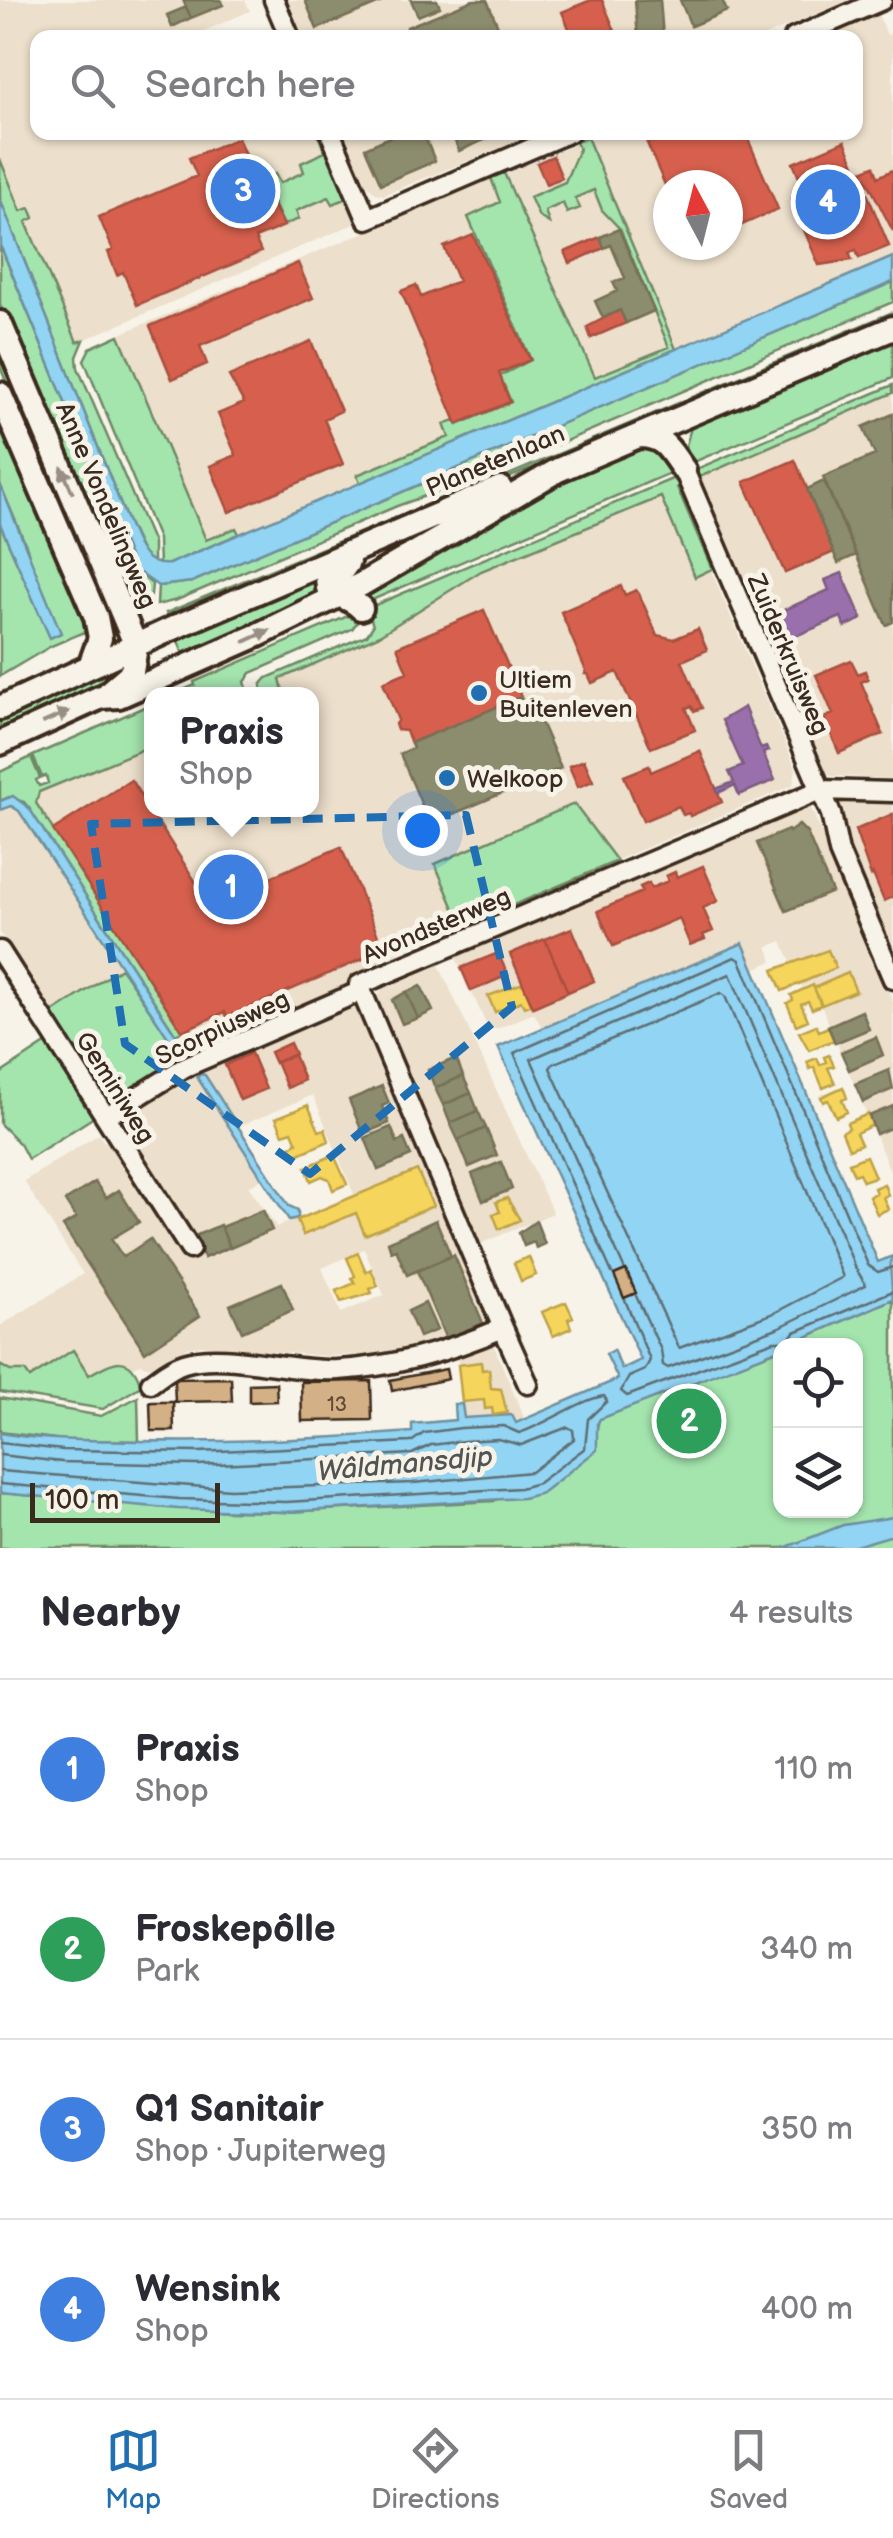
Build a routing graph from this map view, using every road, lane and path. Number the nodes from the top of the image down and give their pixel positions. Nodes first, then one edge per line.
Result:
1 (274, 0) edge
2 (882, 0) edge
3 (287, 30) edge
4 (813, 30) edge
5 (333, 140) edge
6 (551, 140) edge
7 (0, 324) edge
8 (893, 324) edge
9 (0, 394) edge
10 (687, 416) junction
11 (639, 436) junction
12 (684, 470) junction
13 (400, 532) junction
14 (355, 551) junction
15 (389, 569) junction
16 (352, 589) junction
17 (122, 611) junction
18 (96, 617) junction
19 (180, 626) junction
20 (130, 656) junction
21 (90, 666) junction
22 (168, 675) junction
23 (101, 697) junction
24 (0, 708) edge
25 (0, 743) edge
26 (820, 790) junction
27 (893, 792) edge
28 (1, 956) edge
29 (893, 979) edge
30 (361, 991) junction
31 (107, 1116) junction
32 (190, 1249) dead end
33 (504, 1328) junction
34 (151, 1383) dead end
35 (528, 1384) dead end

1 - 3 street
2 - 4 street
5 - 6 street
17 -> 7 main road, Anne Vondelingweg
8 - 10 main road, Planetenlaan
8 - 13 main road, Planetenlaan
9 - 18 main road
10 - 11 main road, Planetenlaan
10 - 12 main road
11 - 12 main road
11 - 15 main road, Planetenlaan
12 - 26 street, Zuiderkruisweg
13 - 14 main road, Planetenlaan
13 - 15 main road
14 - 16 main road
14 - 19 main road, Planetenlaan
15 - 16 main road, Planetenlaan
22 -> 16 main road, Planetenlaan
17 - 19 main road
17 - 20 main road, Anne Vondelingweg
18 - 20 main road
18 - 21 main road
19 - 20 main road, Planetenlaan
20 - 21 main road, Planetenlaan
20 - 22 main road
20 - 23 main road
21 - 24 main road, Planetenlaan
22 - 23 main road, Planetenlaan
25 -> 23 main road, Planetenlaan
26 - 27 street
26 - 29 street, Zuiderkruisweg
26 - 30 street, Avondsterweg
28 - 31 street, Geminiweg
30 - 31 street, Scorpiusweg
30 - 33 street, Avondsterweg
31 - 32 street, Geminiweg
33 - 34 street
33 - 35 street, Avondsterweg

